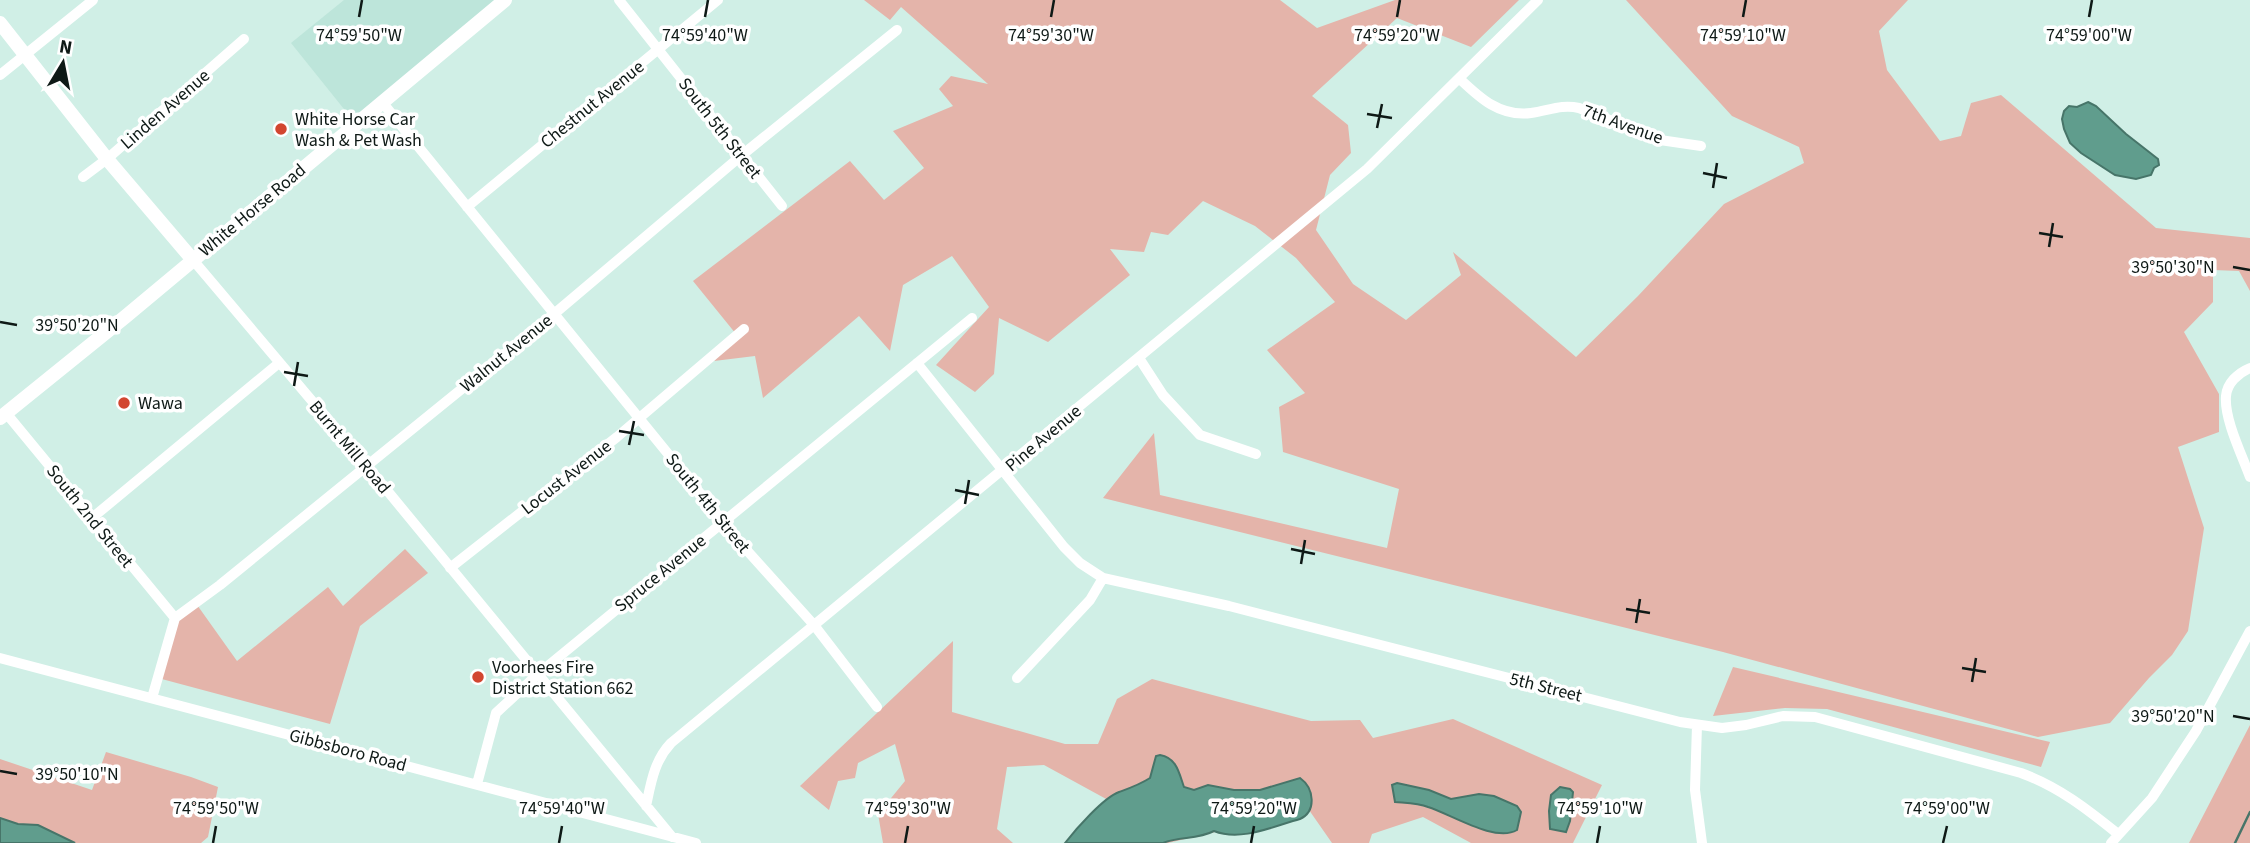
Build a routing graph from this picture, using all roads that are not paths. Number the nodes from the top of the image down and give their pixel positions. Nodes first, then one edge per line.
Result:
1 (93, 0) edge
2 (505, 0) edge
3 (619, 0) edge
4 (718, 0) edge
5 (1538, 0) edge
6 (0, 23) edge
7 (897, 30) dead end
8 (244, 39) dead end
9 (659, 50) junction
10 (24, 55) junction
11 (0, 75) edge
12 (1460, 79) junction
13 (382, 102) junction
14 (1701, 146) dead end
15 (742, 155) junction
16 (107, 159) junction
17 (83, 177) dead end
18 (782, 206) dead end
19 (467, 207) junction
20 (193, 260) junction
21 (554, 314) junction
22 (972, 318) dead end
23 (744, 329) dead end
24 (1139, 358) junction
25 (279, 363) junction
26 (917, 363) junction
27 (2250, 368) edge
28 (3, 416) edge
29 (639, 418) junction
30 (1256, 454) dead end
31 (368, 466) junction
32 (1003, 471) junction
33 (2250, 477) edge
34 (92, 518) junction
35 (723, 522) junction
36 (450, 568) junction
37 (1103, 578) junction
38 (174, 618) junction
39 (814, 625) junction
40 (2250, 631) edge
41 (0, 658) edge
42 (538, 674) junction
43 (1017, 678) dead end
44 (152, 698) junction
45 (877, 707) dead end
46 (1697, 725) junction
47 (477, 785) junction
48 (646, 806) junction
49 (672, 837) junction
50 (2115, 838) edge
51 (696, 843) edge
52 (1702, 843) edge

1 - 10 street
2 - 13 main road, White Horse Road
3 - 9 street
4 - 9 street, Chestnut Avenue
5 - 12 street
6 - 10 main road, Burnt Mill Road
7 - 15 street, Walnut Avenue
8 - 16 street, Linden Avenue
9 - 15 street, South 5th Street
9 - 19 street, Chestnut Avenue
10 - 11 street
10 - 16 main road, Burnt Mill Road
12 - 14 street, 7th Avenue
12 - 24 street, Pine Avenue
13 - 19 street, South 4th Street
13 - 20 main road, White Horse Road
15 - 18 street, South 5th Street
15 - 21 street, Walnut Avenue
16 - 17 street, Linden Avenue
16 - 20 main road, Burnt Mill Road
19 - 21 street, South 4th Street
20 - 25 street, Burnt Mill Road
20 - 28 main road, White Horse Road
21 - 29 street, South 4th Street
21 - 31 street, Walnut Avenue
22 - 26 street, Spruce Avenue
23 - 29 street, Locust Avenue
24 - 30 street
24 - 32 street, Pine Avenue
25 - 31 street, Burnt Mill Road
25 - 34 street
26 - 32 street
26 - 35 street, Spruce Avenue
27 - 33 street
28 - 34 street, South 2nd Street
29 - 35 street, South 4th Street
29 - 36 street, Locust Avenue
31 - 36 street, Burnt Mill Road
31 - 38 street, Walnut Avenue
32 - 37 street, 5th Street
32 - 39 street, Pine Avenue
34 - 38 street, South 2nd Street
35 - 39 street, South 4th Street
35 - 42 street, Spruce Avenue
36 - 42 street, Burnt Mill Road
37 - 43 street
37 - 46 street, 5th Street
38 - 44 street
39 - 45 street, South 4th Street
39 - 48 street, Pine Avenue
40 - 50 street
41 - 44 street, Gibbsboro Road
42 - 47 street, Spruce Avenue
42 - 48 street, Burnt Mill Road
44 - 47 street, Gibbsboro Road
46 - 50 street, 5th Street
46 - 52 street
47 - 49 street, Gibbsboro Road
48 - 49 street, Burnt Mill Road
49 - 51 street, Gibbsboro Road

